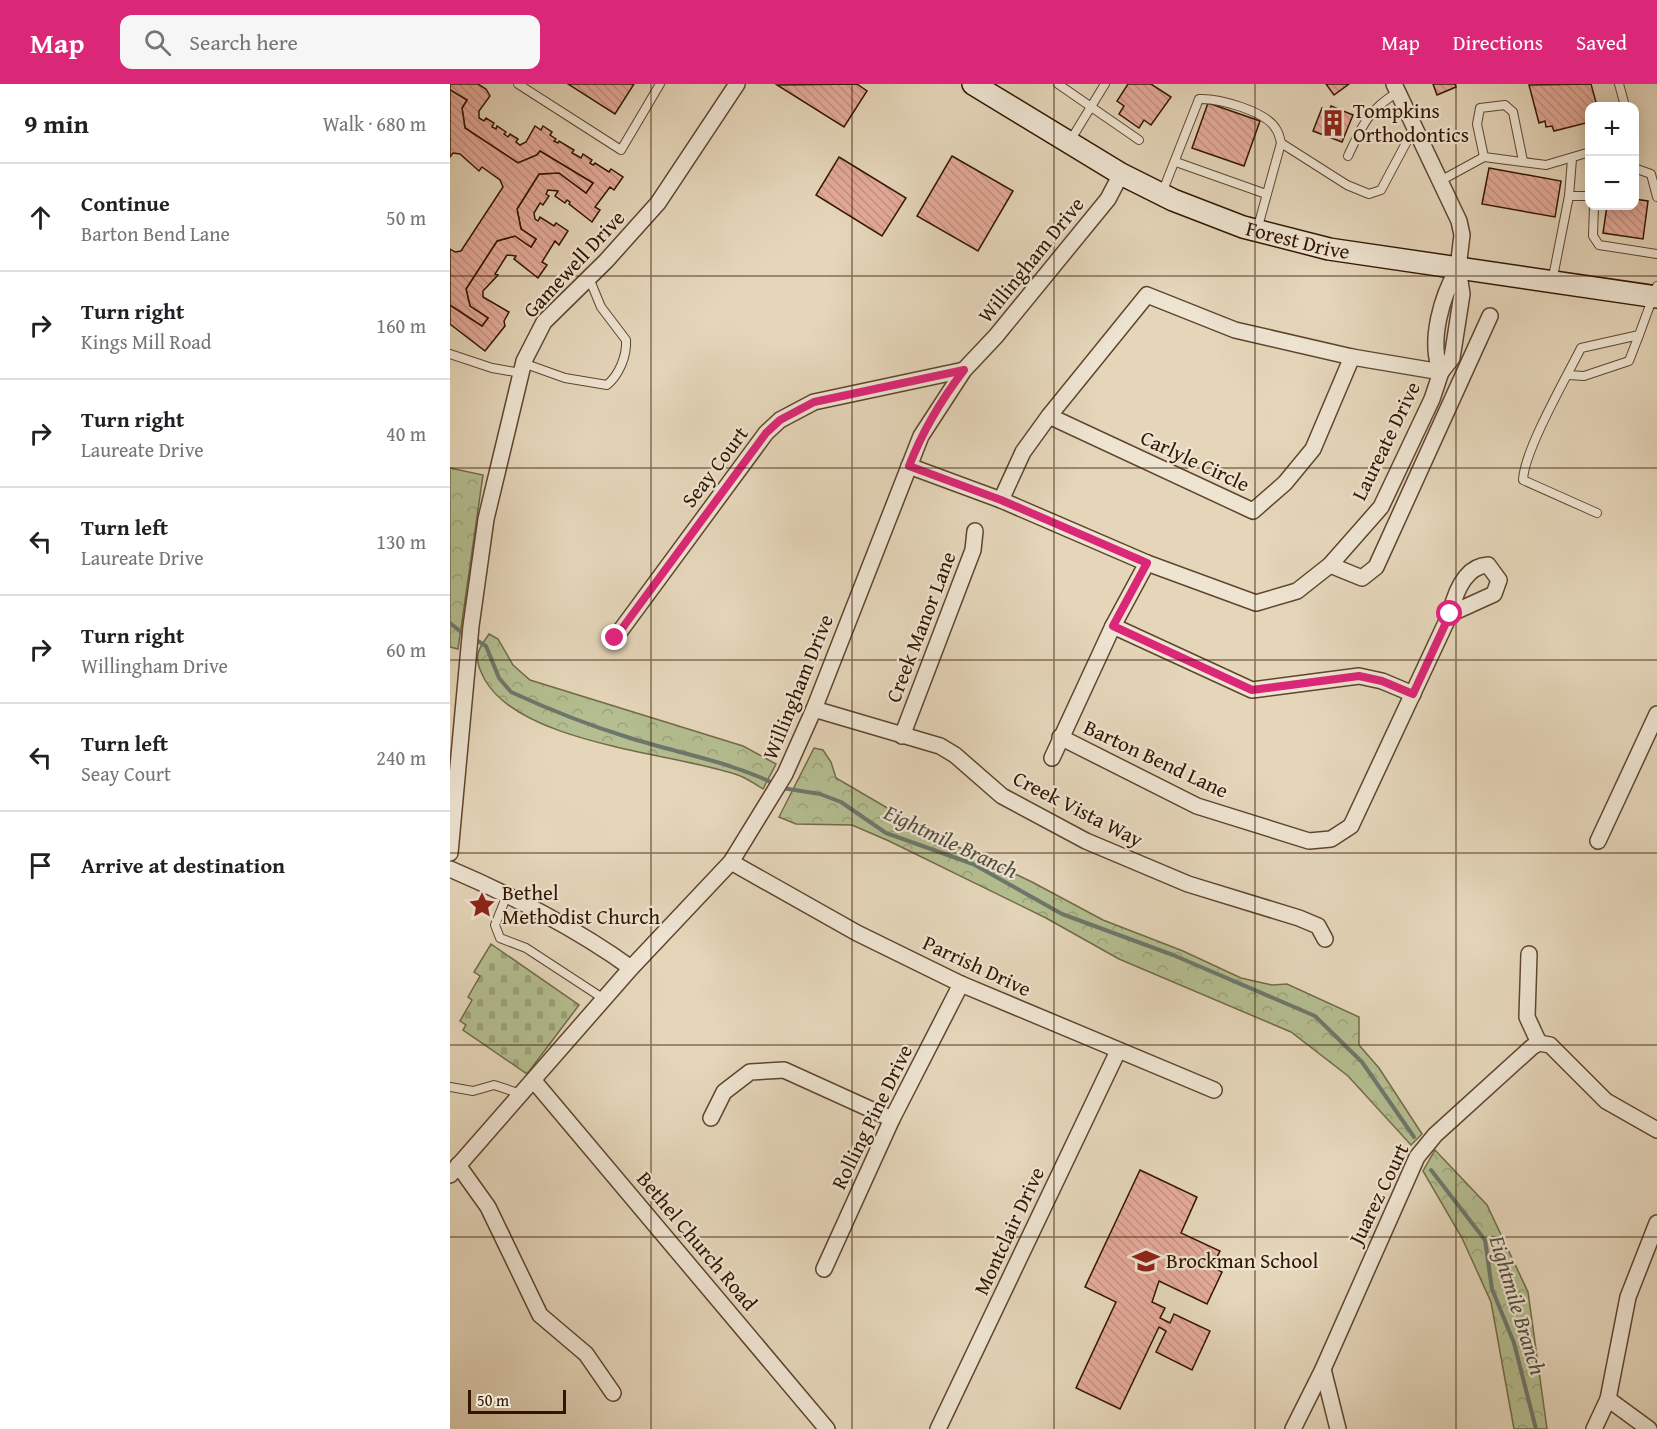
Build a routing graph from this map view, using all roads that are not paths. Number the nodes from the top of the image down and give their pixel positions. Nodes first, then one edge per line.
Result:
1 (518, 84) edge
2 (660, 84) edge
3 (737, 84) edge
4 (973, 84) edge
5 (1058, 84) edge
6 (1105, 84) edge
7 (1619, 84) edge
8 (1396, 88) edge
9 (1624, 102) edge
10 (1089, 108) junction
11 (1415, 127) junction
12 (1139, 140) dead end
13 (1069, 143) junction
14 (1281, 143) junction
15 (1585, 154) edge
16 (1348, 156) dead end
17 (1484, 157) junction
18 (1572, 159) junction
19 (1523, 161) junction
20 (1176, 162) junction
21 (1639, 170) edge
22 (1121, 174) junction
23 (1440, 181) junction
24 (1161, 194) junction
25 (1266, 194) junction
26 (1569, 196) junction
27 (1585, 196) edge
28 (1657, 197) edge
29 (1594, 210) edge
30 (1257, 231) junction
31 (1657, 254) edge
32 (1458, 268) junction
33 (589, 278) junction
34 (1551, 283) junction
35 (1656, 293) edge
36 (1490, 316) dead end
37 (1639, 335) junction
38 (450, 354) edge
39 (1352, 357) junction
40 (522, 368) junction
41 (964, 370) junction
42 (1441, 372) junction
43 (1568, 375) junction
44 (1049, 416) junction
45 (909, 466) junction
46 (1001, 500) junction
47 (1597, 513) dead end
48 (975, 531) dead end
49 (1147, 563) junction
50 (1330, 565) junction
51 (1450, 614) dead end
52 (1113, 626) junction
53 (615, 638) dead end
54 (1413, 694) junction
55 (814, 709) junction
56 (1657, 714) edge
57 (902, 736) junction
58 (1060, 737) junction
59 (1052, 758) dead end
60 (1598, 841) dead end
61 (450, 853) edge
62 (731, 862) junction
63 (450, 869) edge
64 (507, 895) junction
65 (1325, 939) dead end
66 (1529, 954) dead end
67 (631, 968) junction
68 (961, 984) junction
69 (604, 999) junction
70 (1539, 1043) junction
71 (1118, 1052) junction
72 (534, 1081) junction
73 (450, 1087) edge
74 (1214, 1090) dead end
75 (522, 1095) junction
76 (711, 1118) dead end
77 (892, 1119) junction
78 (1657, 1130) edge
79 (453, 1170) edge
80 (1657, 1222) edge
81 (824, 1269) dead end
82 (1323, 1369) junction
83 (613, 1393) dead end
84 (1608, 1399) junction
85 (827, 1429) edge
86 (938, 1429) edge
87 (1293, 1429) edge
88 (1338, 1429) edge
89 (1594, 1429) edge
90 (1649, 1429) edge

1 - 2 lane
3 - 33 street, Gamewell Drive
4 - 13 main road, Forest Drive
5 - 10 lane
6 - 10 lane
7 - 9 lane
8 - 11 street
8 - 16 lane
10 - 12 lane
10 - 13 lane
11 - 14 lane
11 - 23 street
13 - 22 main road, Forest Drive
14 - 20 lane
14 - 25 lane
15 - 18 lane
17 - 19 lane
17 - 19 lane
17 - 23 lane
18 - 19 lane
18 - 26 lane
20 - 24 lane
20 - 25 lane
21 - 28 lane
22 - 24 main road, Forest Drive
22 - 41 street, Willingham Drive
23 - 32 street
24 - 30 main road, Forest Drive
25 - 30 lane
26 - 27 lane
26 - 34 lane
29 - 31 lane
30 - 32 main road, Forest Drive
32 - 34 main road, Forest Drive
32 - 42 street, Laureate Drive
33 - 40 street, Gamewell Drive
33 - 40 lane
34 - 35 main road, Forest Drive
35 - 37 lane
36 - 50 street
37 - 43 lane
37 - 43 lane
38 - 40 lane
39 - 42 street
39 - 44 street
39 - 44 street, Carlyle Circle
40 - 61 street, Gamewell Drive
41 - 45 street, Willingham Drive
41 - 53 street, Seay Court
42 - 50 street, Laureate Drive
43 - 47 lane
44 - 46 street
45 - 46 street, Laureate Drive
45 - 55 street, Willingham Drive
46 - 49 street, Laureate Drive
48 - 57 street, Creek Manor Lane
49 - 50 street, Laureate Drive
49 - 52 street
51 - 54 street, Barton Bend Lane
52 - 54 street
52 - 58 street
54 - 58 street, Barton Bend Lane
55 - 57 street, Creek Vista Way
55 - 62 street, Willingham Drive
56 - 60 street
57 - 65 street, Creek Vista Way
58 - 59 street
62 - 67 street, Willingham Drive
62 - 68 street, Parrish Drive
63 - 64 street
64 - 67 street
64 - 69 lane
66 - 70 street
67 - 69 street, Willingham Drive
68 - 71 street, Parrish Drive
68 - 77 street, Rolling Pine Drive
69 - 72 street, Willingham Drive
70 - 78 street
70 - 82 street, Juarez Court
71 - 74 street, Parrish Drive
71 - 86 street, Montclair Drive
72 - 75 street, Willingham Drive
72 - 85 street, Bethel Church Road
73 - 75 lane
75 - 79 street, Willingham Drive
76 - 77 street
77 - 81 street, Rolling Pine Drive
79 - 83 street
80 - 84 street
82 - 87 street, Juarez Court
82 - 88 street
84 - 89 street
84 - 90 street

